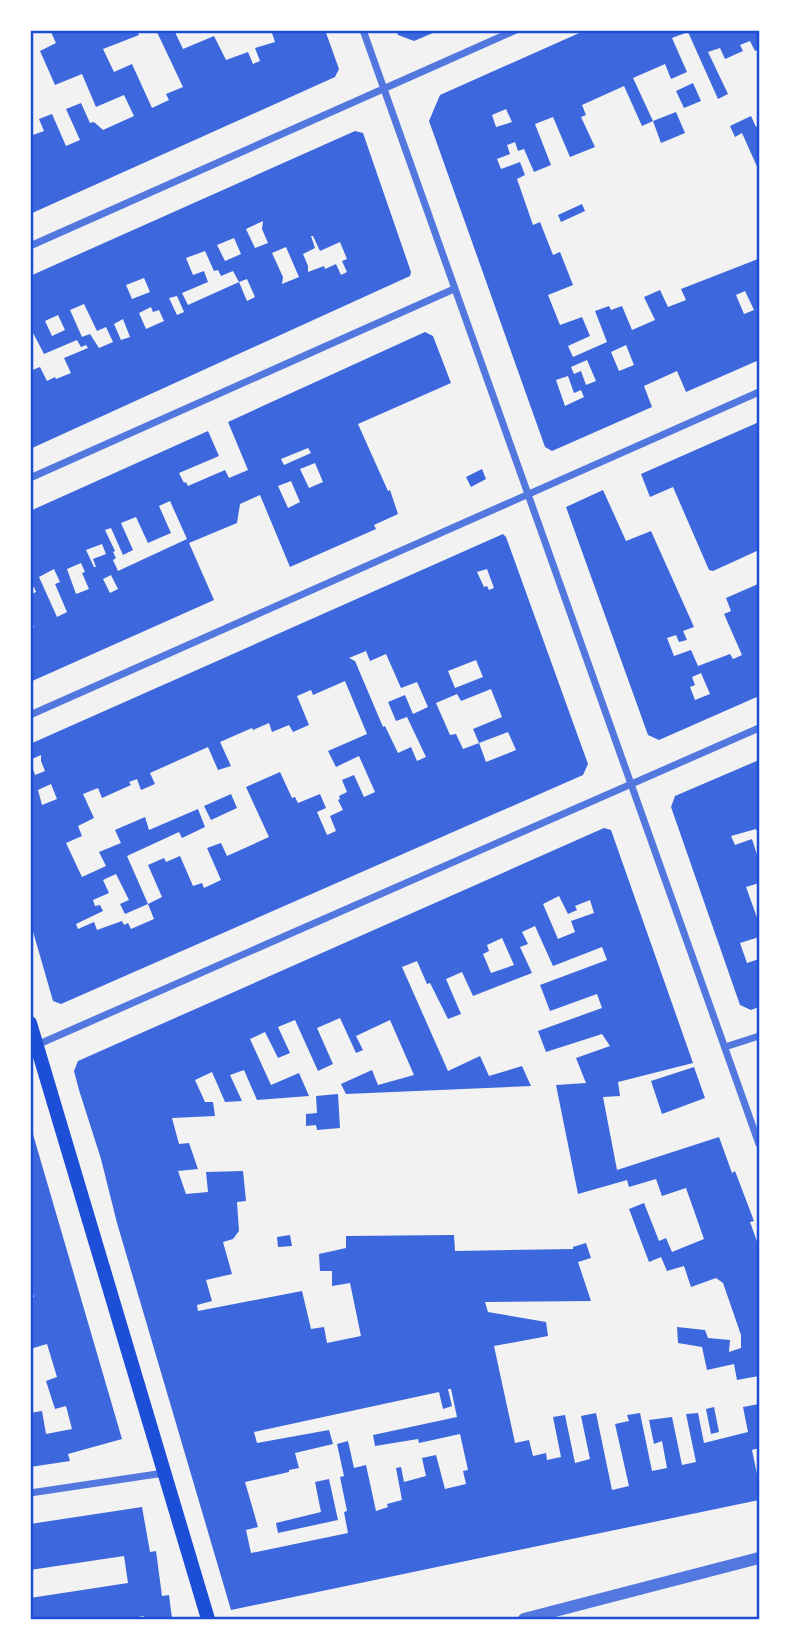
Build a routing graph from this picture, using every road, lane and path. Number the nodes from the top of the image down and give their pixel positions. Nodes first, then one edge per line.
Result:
1 (363, 30) edge
2 (516, 30) edge
3 (384, 88) junction
4 (30, 246) edge
5 (454, 289) junction
6 (759, 392) edge
7 (30, 478) edge
8 (528, 494) junction
9 (30, 715) edge
10 (759, 728) edge
11 (633, 785) junction
12 (30, 1023) edge
13 (759, 1036) edge
14 (33, 1047) edge
15 (725, 1047) junction
16 (759, 1144) edge
17 (165, 1473) junction
18 (30, 1493) edge
19 (759, 1558) edge
20 (208, 1619) edge
21 (524, 1619) edge

1 - 3 street
2 - 3 street
3 - 4 street
3 - 5 street
5 - 7 street
5 - 8 street
6 - 8 street
8 - 9 street
8 - 11 street
10 - 11 street
11 - 14 street
11 - 15 street
12 - 14 main road
13 - 15 street
14 - 17 main road
15 - 16 street
17 - 18 street
17 - 20 main road
19 - 21 street

